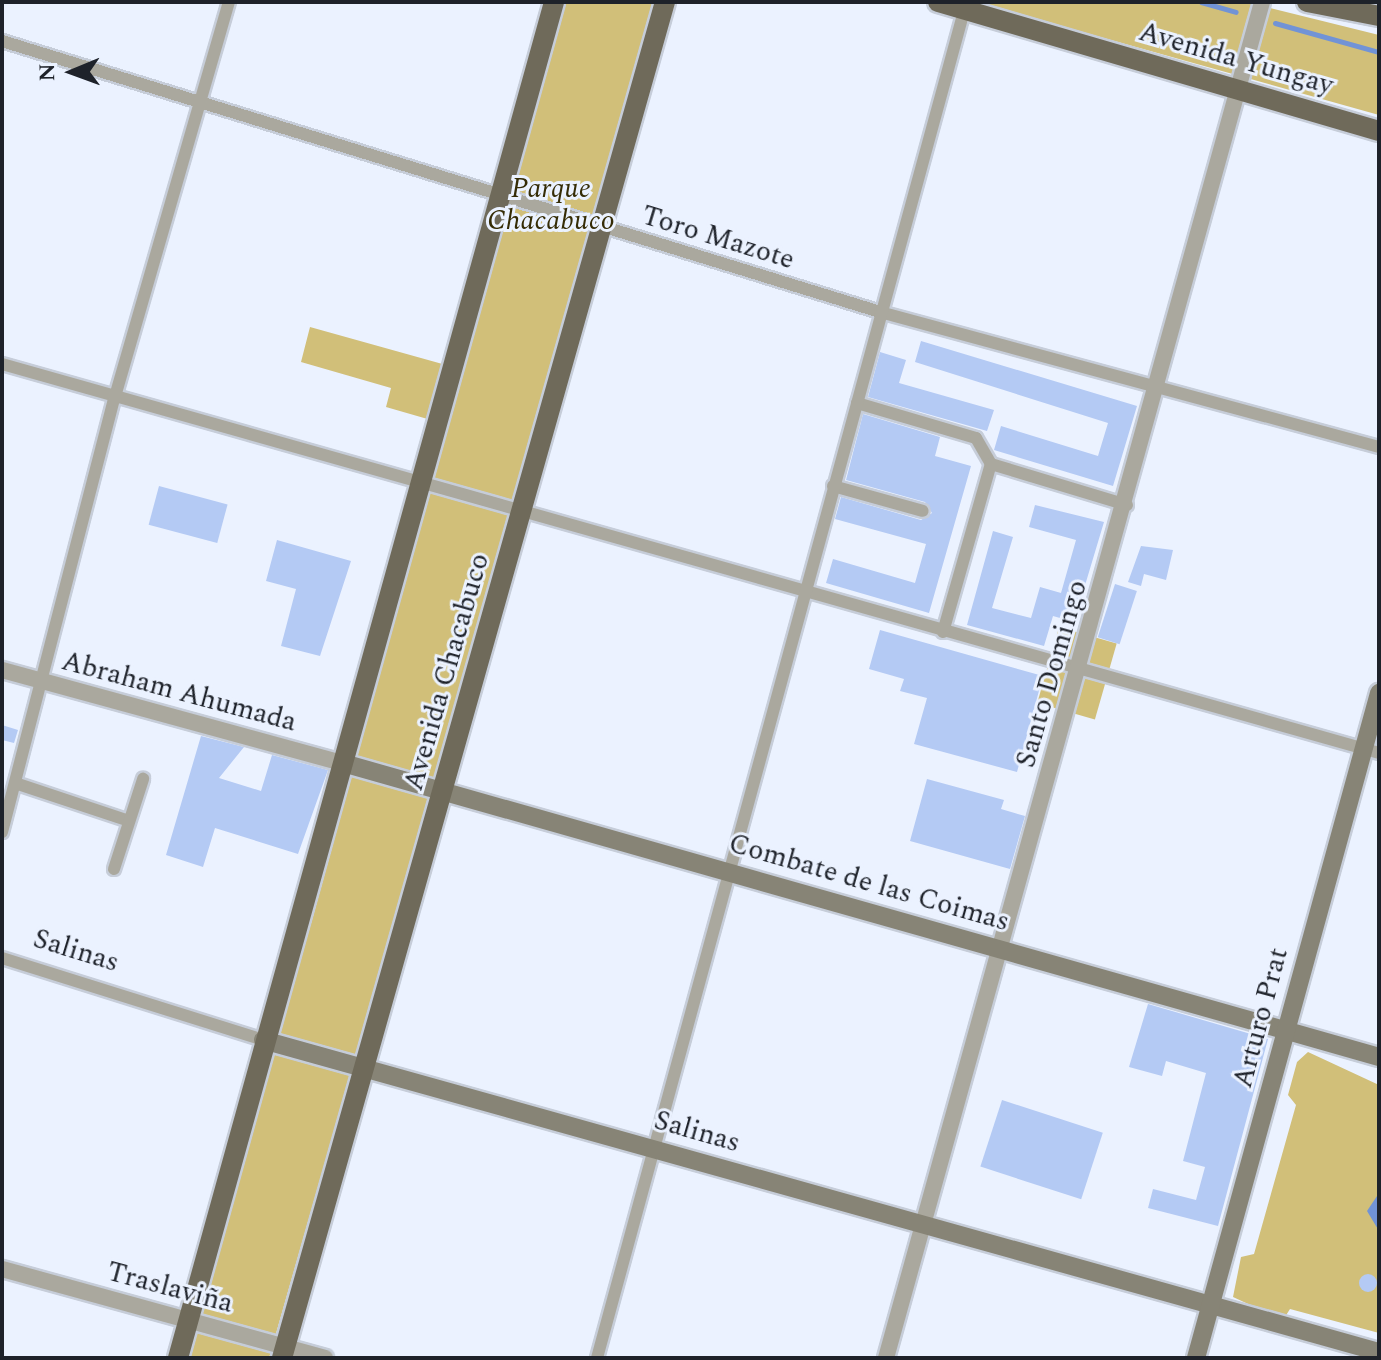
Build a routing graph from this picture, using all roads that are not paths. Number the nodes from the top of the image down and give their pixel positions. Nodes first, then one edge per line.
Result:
1 (229, 2) edge
2 (554, 2) edge
3 (665, 2) edge
4 (938, 2) edge
5 (1262, 2) edge
6 (1307, 2) edge
7 (966, 6) edge
8 (1379, 16) edge
9 (2, 41) edge
10 (1242, 89) junction
11 (202, 107) junction
12 (1379, 131) edge
13 (500, 195) junction
14 (601, 228) junction
15 (880, 312) junction
16 (2, 364) edge
17 (1159, 388) junction
18 (114, 400) junction
19 (857, 403) junction
20 (1379, 447) edge
21 (991, 464) junction
22 (418, 484) junction
23 (833, 486) junction
24 (1127, 505) junction
25 (923, 511) dead end
26 (521, 513) junction
27 (805, 593) junction
28 (943, 632) junction
29 (2, 670) edge
30 (1079, 670) junction
31 (43, 682) junction
32 (1379, 693) edge
33 (1371, 751) edge
34 (343, 763) junction
35 (143, 779) dead end
36 (15, 783) junction
37 (442, 793) junction
38 (129, 821) junction
39 (2, 832) edge
40 (114, 869) dead end
41 (732, 873) junction
42 (1002, 951) junction
43 (2, 958) edge
44 (1286, 1030) junction
45 (263, 1040) junction
46 (1379, 1057) edge
47 (364, 1068) junction
48 (653, 1149) junction
49 (922, 1224) junction
50 (2, 1269) edge
51 (1211, 1305) junction
52 (188, 1320) junction
53 (283, 1352) edge
54 (1379, 1352) edge
55 (178, 1358) edge
56 (325, 1358) edge
57 (597, 1358) edge
58 (886, 1358) edge
59 (1196, 1358) edge

1 - 11 street
2 - 13 main road
3 - 14 main road, Avenida Chacabuco
4 - 7 main road, Avenida Yungay
5 - 10 street, Santo Domingo
6 - 8 main road
7 - 10 main road, Avenida Yungay
7 - 15 street
9 - 11 street, Toro Mazote
10 - 12 main road, Avenida Yungay
10 - 17 street, Santo Domingo
11 - 13 street, Toro Mazote
11 - 18 street
13 - 14 street, Toro Mazote
13 - 22 main road
14 - 15 street, Toro Mazote
14 - 26 main road, Avenida Chacabuco
15 - 17 street, Toro Mazote
15 - 19 street
16 - 18 street
17 - 20 street, Toro Mazote
17 - 24 street, Santo Domingo
18 - 22 street
18 - 31 street
19 - 21 street
19 - 23 street
21 - 24 street
21 - 28 street
22 - 26 street
22 - 34 main road
23 - 25 street
23 - 27 street
24 - 30 street, Santo Domingo
26 - 27 street
26 - 37 main road, Avenida Chacabuco
27 - 28 street
27 - 41 street
28 - 30 street
29 - 31 street, Abraham Ahumada
30 - 33 street
30 - 42 street, Santo Domingo
31 - 34 street, Abraham Ahumada
31 - 36 street
32 - 33 main road, Arturo Prat
33 - 44 main road, Arturo Prat
34 - 37 main road, Combate de las Coimas
34 - 45 main road
35 - 38 street
36 - 38 street
36 - 39 street
37 - 41 main road, Combate de las Coimas
37 - 47 main road, Avenida Chacabuco
38 - 40 street
41 - 42 main road, Combate de las Coimas
41 - 48 street
42 - 44 main road, Combate de las Coimas
42 - 49 street, Santo Domingo
43 - 45 street, Salinas
44 - 46 main road, Combate de las Coimas
44 - 51 main road, Arturo Prat
45 - 47 main road, Salinas
45 - 52 main road
47 - 48 main road, Salinas
47 - 53 main road, Avenida Chacabuco
48 - 49 main road, Salinas
48 - 57 street
49 - 51 main road, Salinas
49 - 58 street, Santo Domingo
50 - 52 street, Traslaviña
51 - 54 main road, Salinas
51 - 59 main road, Arturo Prat
52 - 53 street, Traslaviña
52 - 55 main road
53 - 56 street, Traslaviña

